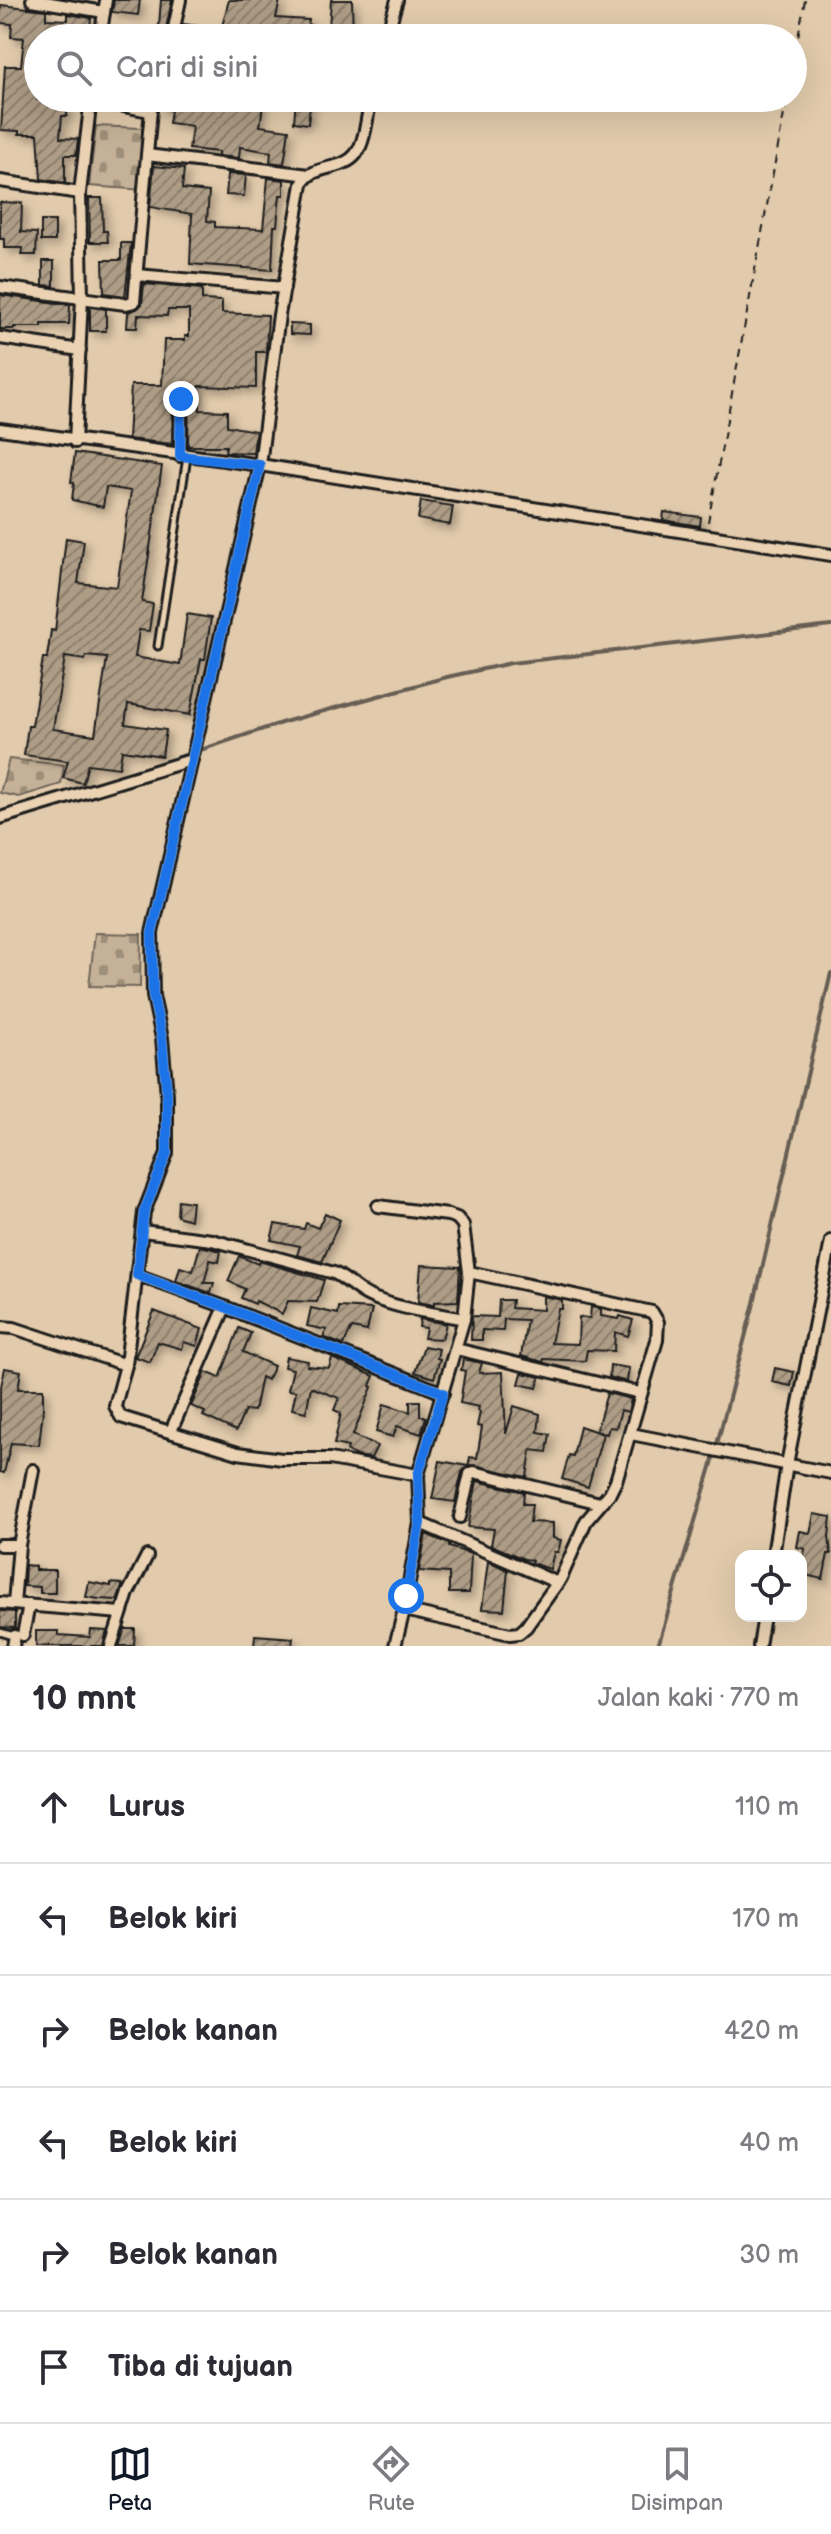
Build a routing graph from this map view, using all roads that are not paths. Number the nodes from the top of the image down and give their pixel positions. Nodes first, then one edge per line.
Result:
1 (32, 0) edge
2 (106, 0) edge
3 (180, 0) edge
4 (397, 0) edge
5 (104, 12) junction
6 (102, 24) edge
7 (175, 24) edge
8 (390, 24) edge
9 (89, 112) edge
10 (150, 112) edge
11 (368, 112) edge
12 (147, 155) junction
13 (309, 175) junction
14 (0, 181) edge
15 (80, 193) junction
16 (137, 275) junction
17 (0, 287) edge
18 (284, 288) junction
19 (82, 298) junction
20 (0, 338) edge
21 (80, 350) junction
22 (181, 399) dead end
23 (0, 429) edge
24 (75, 442) junction
25 (184, 456) junction
26 (260, 465) junction
27 (831, 555) edge
28 (158, 646) dead end
29 (192, 754) junction
30 (0, 818) edge
31 (378, 1206) dead end
32 (142, 1231) junction
33 (831, 1241) edge
34 (469, 1272) junction
35 (137, 1275) junction
36 (225, 1307) junction
37 (464, 1319) junction
38 (0, 1327) edge
39 (456, 1349) junction
40 (126, 1365) junction
41 (443, 1393) junction
42 (640, 1393) junction
43 (171, 1431) junction
44 (631, 1434) junction
45 (787, 1464) junction
46 (33, 1470) dead end
47 (831, 1473) edge
48 (418, 1475) junction
49 (600, 1503) junction
50 (460, 1517) dead end
51 (420, 1523) junction
52 (0, 1545) edge
53 (19, 1545) junction
54 (774, 1550) edge
55 (147, 1556) dead end
56 (558, 1583) junction
57 (0, 1603) edge
58 (14, 1604) junction
59 (29, 1605) junction
60 (404, 1610) junction
61 (121, 1613) junction
62 (763, 1622) edge
63 (0, 1632) edge
64 (17, 1639) edge
65 (111, 1646) edge
66 (395, 1646) edge
67 (759, 1646) edge

1 - 5 street
2 - 5 street
3 - 7 street
4 - 8 street
5 - 6 street
9 - 15 street
10 - 12 street
11 - 13 street
12 - 13 street
12 - 16 street
13 - 18 street
14 - 15 street
15 - 19 street
16 - 18 street
16 - 19 street
17 - 19 street
18 - 26 street
19 - 21 street
20 - 21 street
21 - 24 street
22 - 25 street
23 - 24 street
24 - 25 street
25 - 26 street
25 - 28 lane
26 - 27 street
26 - 29 street
29 - 30 street
29 - 32 street
31 - 34 street
32 - 35 street
32 - 37 street
33 - 45 street
34 - 37 street
34 - 42 street
35 - 36 street
35 - 40 street
36 - 41 street
36 - 43 street
37 - 39 street
38 - 40 street
39 - 41 street
39 - 42 street
40 - 43 street
41 - 48 street
42 - 44 street
43 - 48 street
44 - 45 street
44 - 49 street
45 - 47 street
45 - 54 street
46 - 53 street
48 - 51 street
49 - 50 street
49 - 56 street
51 - 56 street
51 - 60 street
52 - 53 street
53 - 58 street
55 - 61 street
56 - 60 street
57 - 58 street
58 - 59 street
59 - 61 street
59 - 64 street
60 - 66 street
61 - 65 street
62 - 67 street
63 - 64 lane

